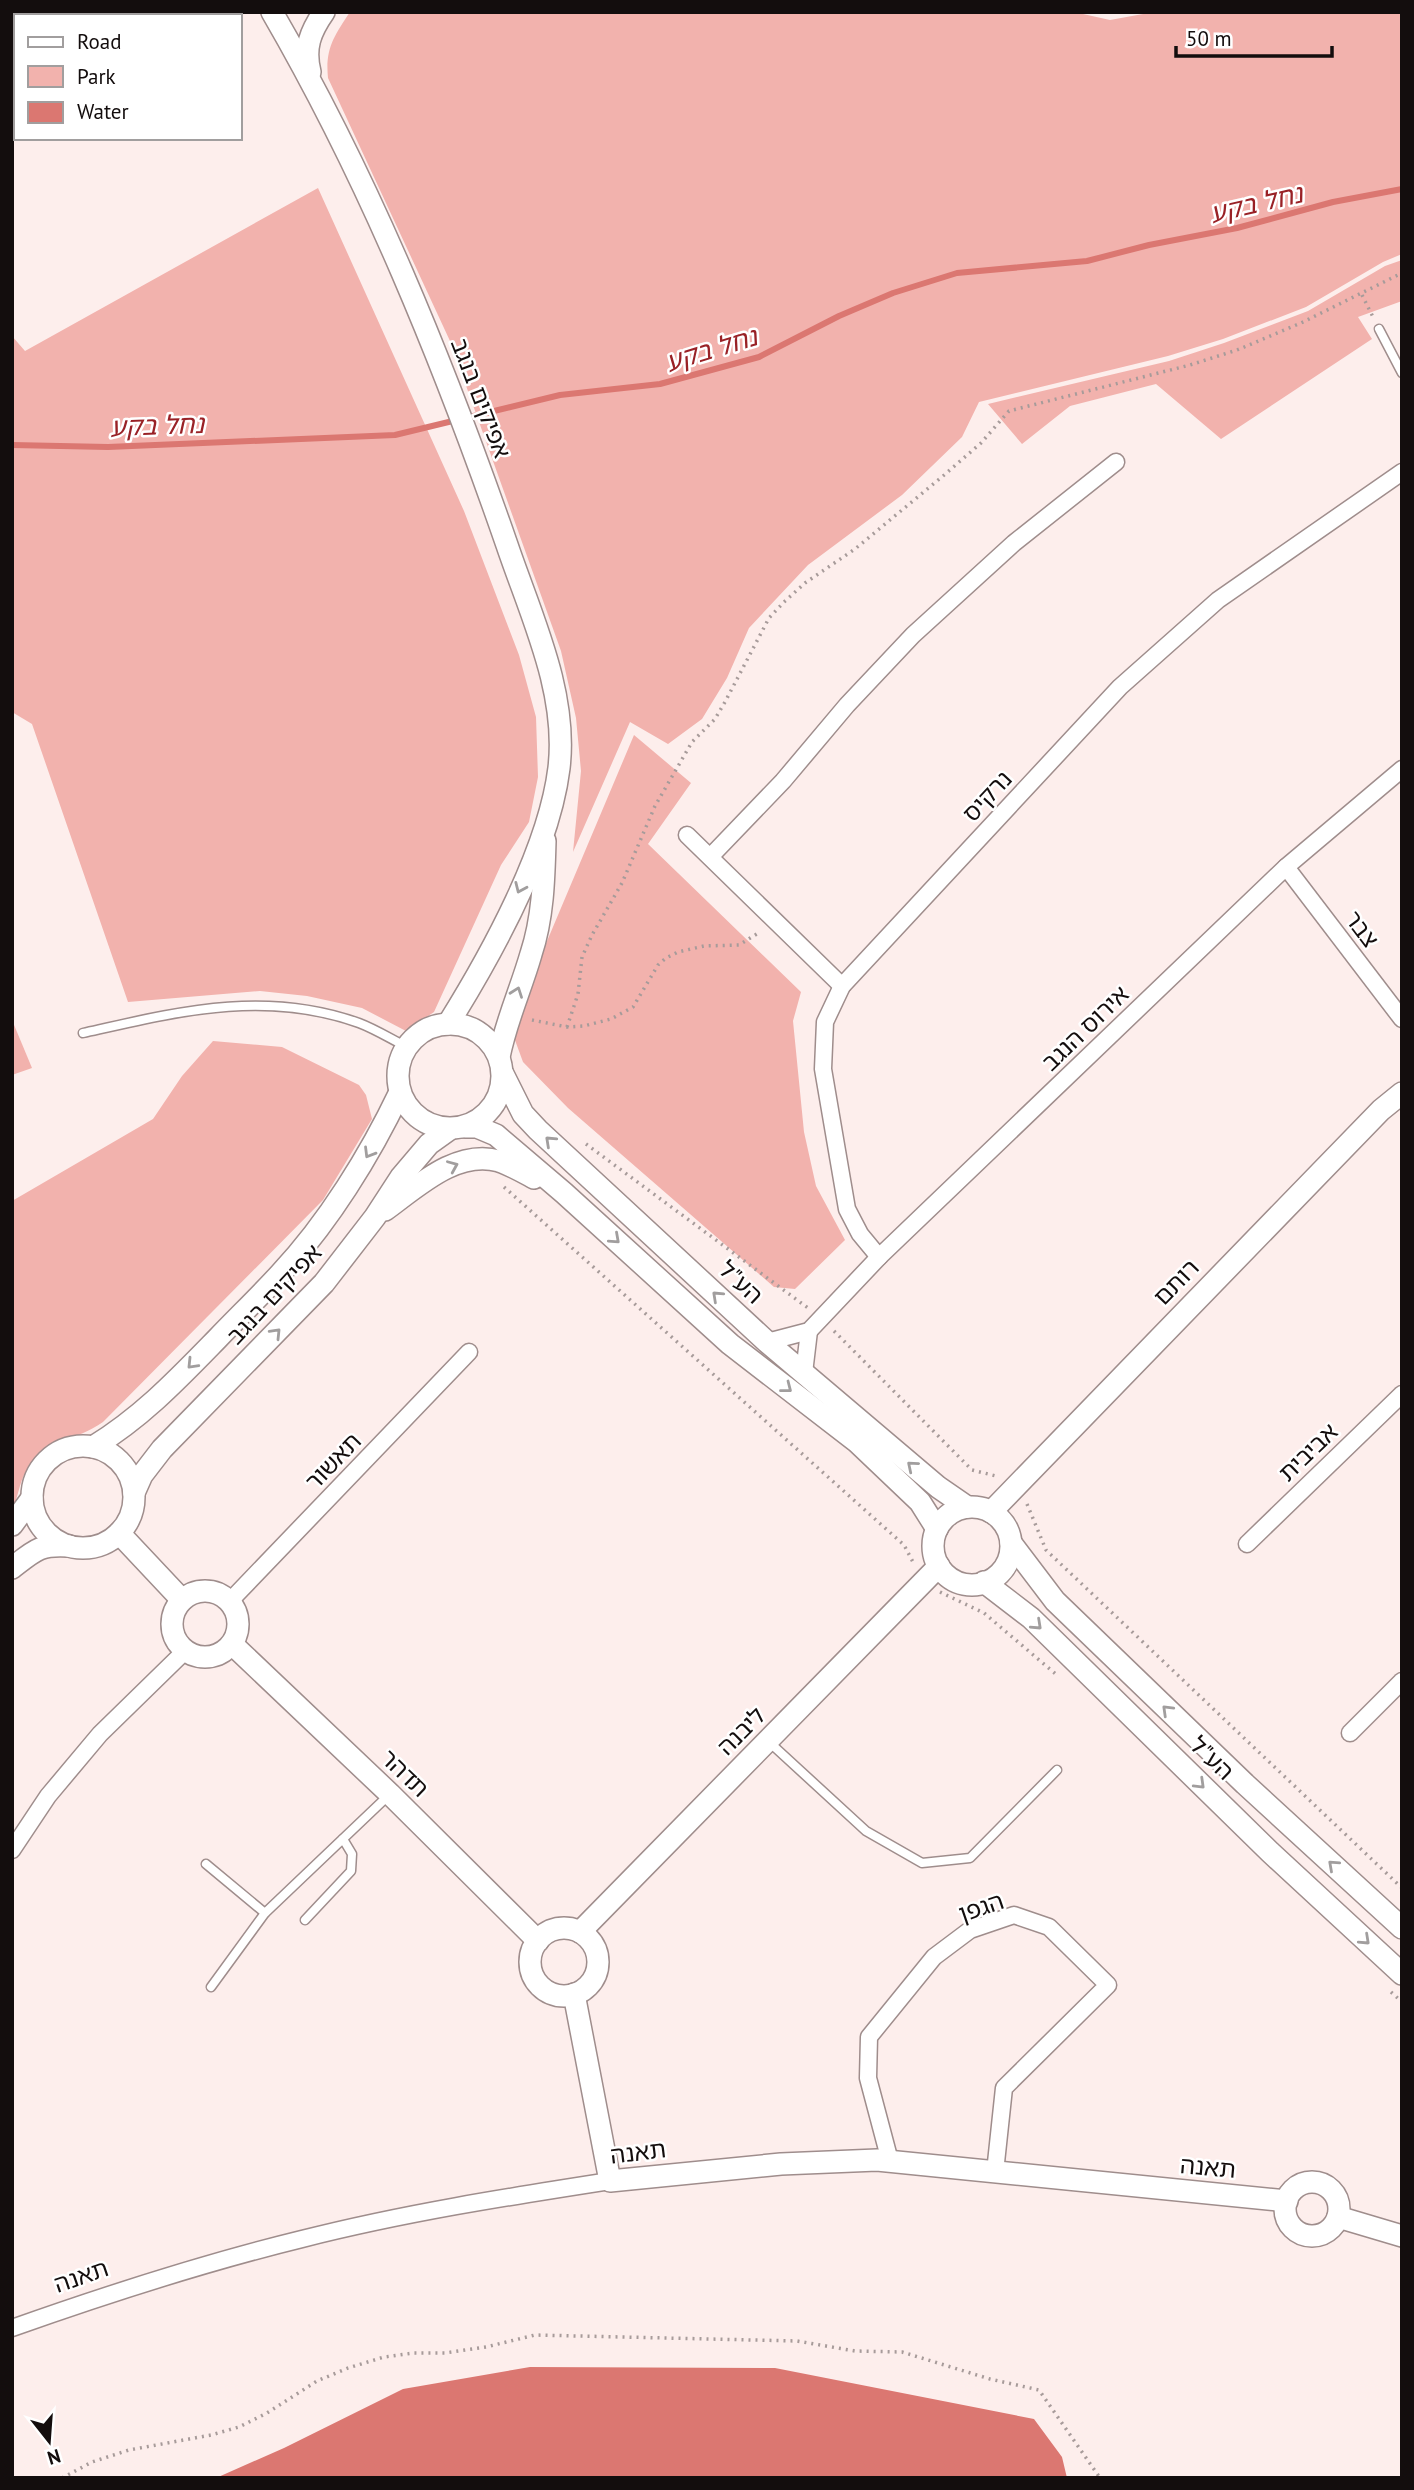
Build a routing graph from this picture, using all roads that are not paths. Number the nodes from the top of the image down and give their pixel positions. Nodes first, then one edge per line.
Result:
1 (272, 12) edge
2 (324, 12) edge
3 (314, 84) junction
4 (1378, 329) road end
5 (1402, 373) edge
6 (1116, 462) dead end
7 (1402, 472) edge
8 (1402, 769) edge
9 (546, 825) junction
10 (687, 835) dead end
11 (710, 857) junction
12 (1286, 867) junction
13 (842, 986) junction
14 (1402, 1019) edge
15 (448, 1024) junction
16 (83, 1033) dead end
17 (407, 1047) junction
18 (501, 1066) junction
19 (400, 1092) junction
20 (1402, 1093) edge
21 (458, 1128) junction
22 (564, 1193) junction
23 (375, 1217) junction
24 (879, 1257) junction
25 (809, 1331) junction
26 (767, 1342) junction
27 (470, 1352) dead end
28 (803, 1373) junction
29 (1402, 1394) edge
30 (93, 1447) junction
31 (134, 1493) junction
32 (32, 1498) junction
33 (967, 1507) junction
34 (991, 1512) junction
35 (12, 1525) edge
36 (937, 1529) junction
37 (119, 1533) junction
38 (1011, 1543) junction
39 (1247, 1544) dead end
40 (77, 1546) junction
41 (939, 1566) junction
42 (12, 1568) edge
43 (984, 1583) junction
44 (182, 1600) junction
45 (230, 1601) junction
46 (232, 1644) junction
47 (185, 1651) junction
48 (1402, 1681) edge
49 (1350, 1733) dead end
50 (768, 1741) junction
51 (1058, 1770) dead end
52 (390, 1794) junction
53 (343, 1839) junction
54 (12, 1850) edge
55 (206, 1864) dead end
56 (265, 1913) junction
57 (305, 1920) dead end
58 (1402, 1928) edge
59 (580, 1932) junction
60 (538, 1941) junction
61 (1402, 1974) edge
62 (211, 1987) dead end
63 (574, 1994) junction
64 (890, 2161) junction
65 (995, 2172) junction
66 (610, 2181) junction
67 (1287, 2201) junction
68 (1338, 2217) junction
69 (1402, 2236) edge
70 (12, 2328) edge

1 - 3 street, אפיקים בנגב
2 - 3 street
3 - 9 street, אפיקים בנגב
4 - 5 lane
6 - 11 street
7 - 13 street, נרקיס
8 - 12 street, אירוס הנגב
9 -> 15 street, אפיקים בנגב
18 -> 9 street, אפיקים בנגב
10 - 11 street
11 - 13 street
12 - 14 street, צבר
12 - 24 street, אירוס הנגב
13 - 24 street, נרקיס
15 - 17 street
15 - 18 street
16 - 17 lane
17 - 19 street
18 - 21 street
26 -> 18 street, הע"ל
19 - 21 street
19 -> 30 street, אפיקים בנגב
20 - 34 street, רותם
21 - 22 street
21 - 23 street, אפיקים בנגב
23 -> 22 street
22 -> 36 street
31 -> 23 street, אפיקים בנגב
24 - 25 street, אירוס הנגב
25 - 26 street
25 - 28 street
26 - 28 street, הע"ל
27 - 45 street, תאשור
33 -> 28 street, הע"ל
29 - 39 street, אביבית
30 - 31 street
30 - 32 street
31 - 37 street
32 - 35 street
32 - 40 street
33 - 34 street
33 - 36 street
34 - 38 street
36 - 41 street
37 - 40 street
37 - 44 street
38 - 43 street
58 -> 38 street, הע"ל
40 - 42 street
41 - 43 street
41 - 50 street, ליבנה
43 -> 61 street, הע"ל
44 - 45 street
44 - 47 street
45 - 46 street
46 - 47 street
46 - 52 street, תדהר
47 - 54 street
48 - 49 street
50 - 51 lane
50 - 59 street, ליבנה
52 - 53 lane
52 - 60 street, תדהר
53 - 56 lane
53 - 57 lane
55 - 56 lane
56 - 62 lane
59 - 60 street
59 - 63 street
60 - 63 street
63 - 66 street
64 - 65 street, תאנה
64 - 65 street, הגפן
64 - 66 street, תאנה
65 - 67 street, תאנה
66 - 70 street, תאנה
67 - 68 street
67 - 68 street
68 - 69 street

